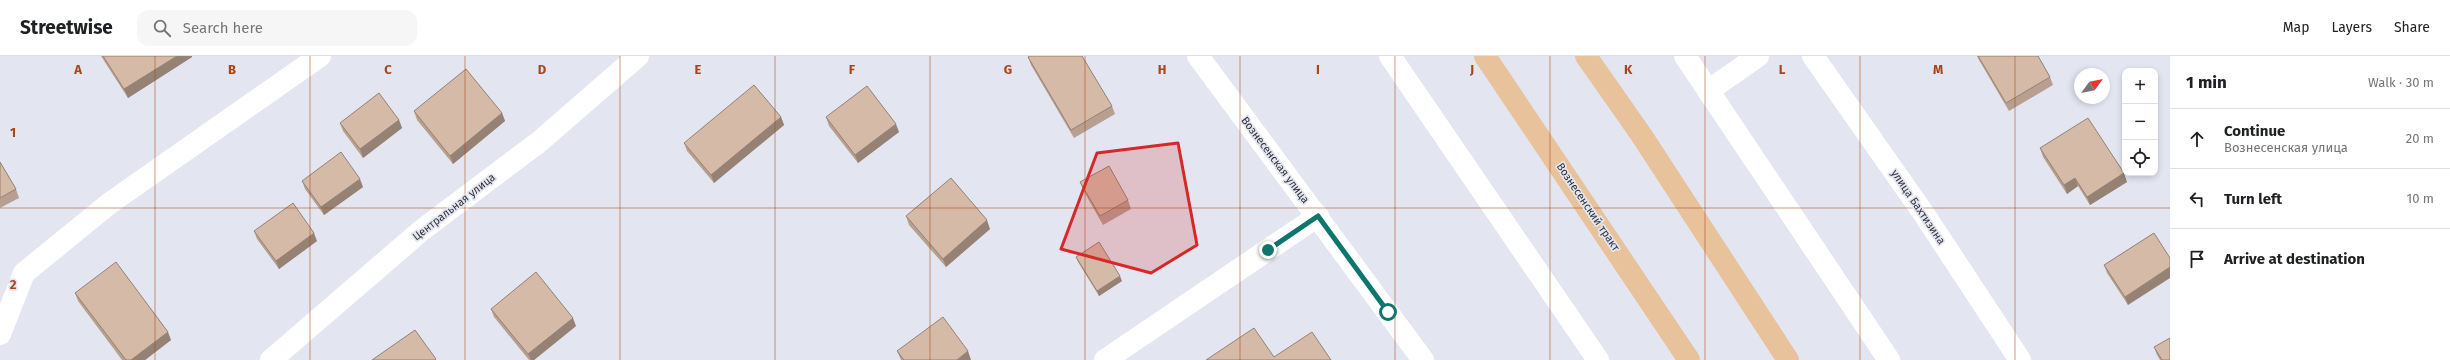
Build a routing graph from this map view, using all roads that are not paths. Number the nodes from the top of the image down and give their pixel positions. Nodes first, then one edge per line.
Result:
1 (320, 56) edge
2 (638, 56) edge
3 (1198, 56) edge
4 (1390, 56) edge
5 (1485, 56) edge
6 (1586, 56) edge
7 (1685, 56) edge
8 (1758, 56) edge
9 (1812, 56) edge
10 (1708, 91) junction
11 (1318, 216) junction
12 (0, 334) edge
13 (271, 360) edge
14 (1105, 360) edge
15 (1423, 360) edge
16 (1598, 360) edge
17 (1689, 360) edge
18 (1788, 360) edge
19 (1889, 360) edge
20 (2020, 360) edge

1 - 12 street
2 - 13 street, Центральная улица
3 - 11 street, Вознесенская улица
4 - 16 street
5 - 17 main road, Вознесенский тракт
6 - 18 main road
7 - 10 street
8 - 10 street
9 - 20 street, улица Бахтизина
10 - 19 street
11 - 14 street
11 - 15 street, Вознесенская улица

